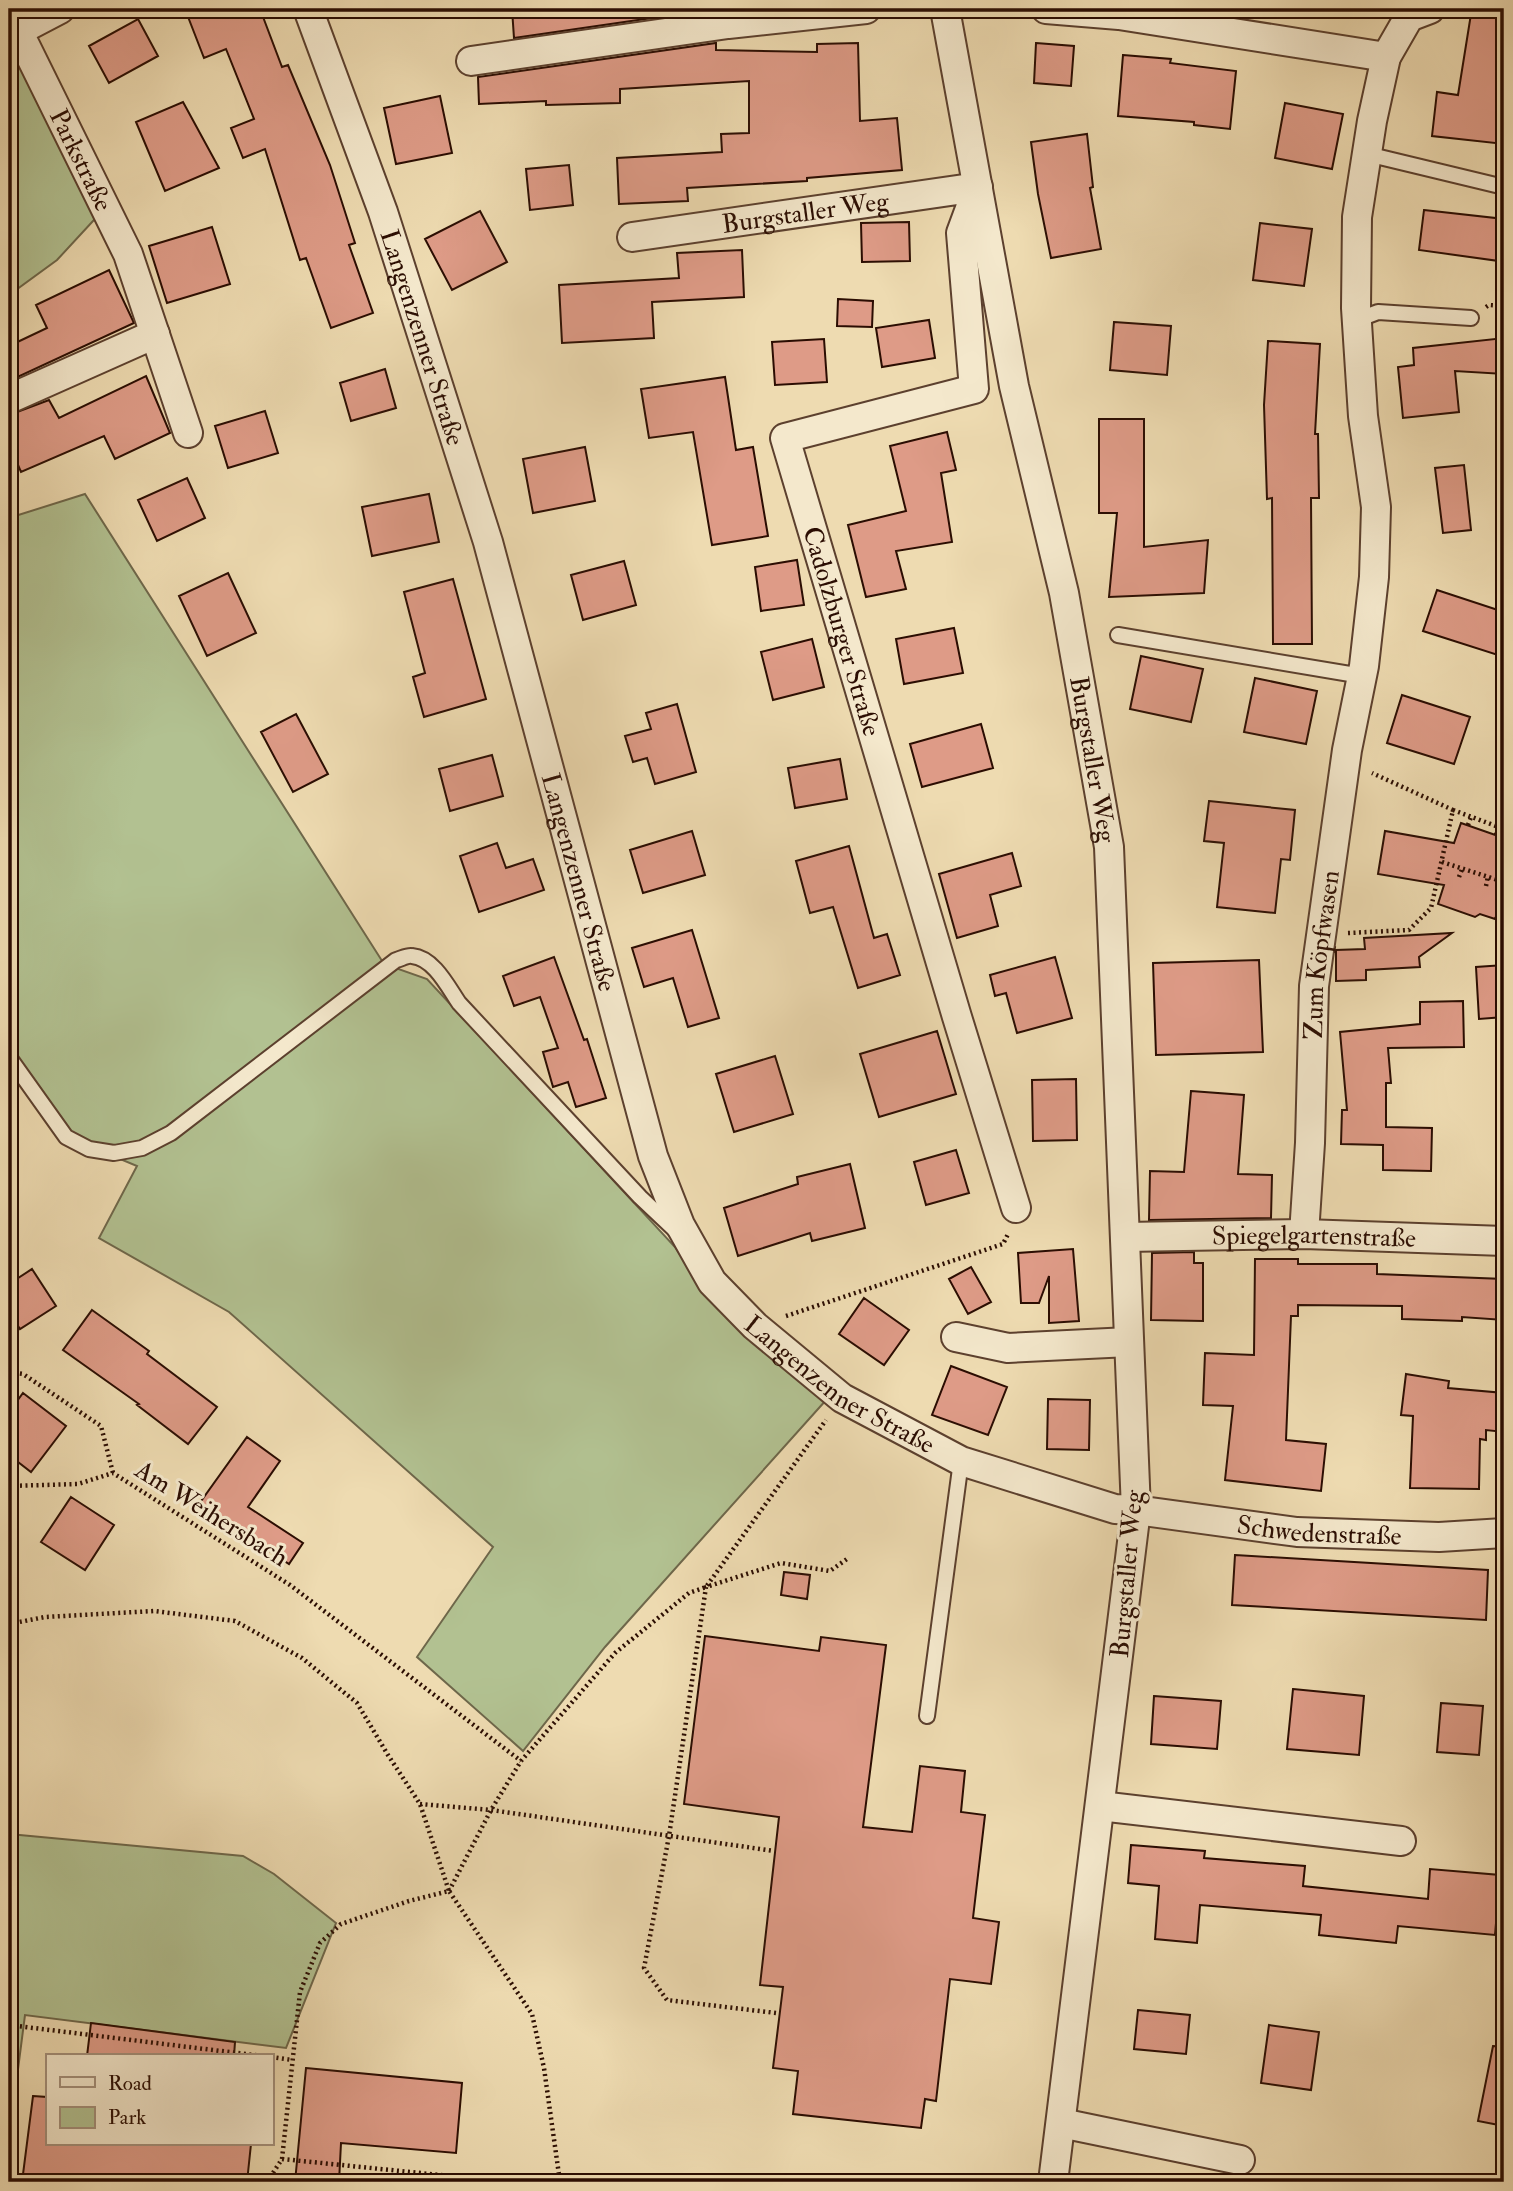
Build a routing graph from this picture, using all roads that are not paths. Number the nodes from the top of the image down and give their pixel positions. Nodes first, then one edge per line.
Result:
1 (60, 9) edge
2 (308, 9) edge
3 (866, 9) edge
4 (945, 9) edge
5 (1046, 9) edge
6 (1430, 9) edge
7 (1386, 57) junction
8 (471, 61) dead end
9 (1367, 154) junction
10 (978, 187) junction
11 (1504, 187) edge
12 (632, 237) dead end
13 (1471, 318) dead end
14 (1357, 320) junction
15 (155, 334) junction
16 (9, 398) edge
17 (188, 433) dead end
18 (1118, 635) dead end
19 (1362, 676) junction
20 (9, 1057) edge
21 (1016, 1208) road end
22 (1304, 1234) junction
23 (1125, 1237) junction
24 (1504, 1241) edge
25 (692, 1247) junction
26 (956, 1337) dead end
27 (1129, 1342) junction
28 (961, 1461) junction
29 (1136, 1510) junction
30 (1504, 1533) edge
31 (927, 1716) dead end
32 (1100, 1806) junction
33 (1401, 1841) dead end
34 (1061, 2123) junction
35 (1240, 2160) dead end
36 (1053, 2182) edge

1 - 15 street, Parkstraße
2 - 25 street, Langenzenner Straße
3 - 8 street
4 - 10 street, Burgstaller Weg
5 - 7 street
6 - 7 street, Zum Köpfwasen
7 - 9 street, Zum Köpfwasen
9 - 11 lane
9 - 14 street, Zum Köpfwasen
10 - 12 street, Burgstaller Weg
10 - 21 street, Cadolzburger Straße
10 - 23 street, Burgstaller Weg
13 - 14 lane
14 - 19 street, Zum Köpfwasen
15 - 16 street
15 - 17 street, Parkstraße
18 - 19 lane
19 - 22 street, Zum Köpfwasen
20 - 25 lane
22 - 23 street, Spiegelgartenstraße
22 - 24 street, Spiegelgartenstraße
23 - 27 street, Burgstaller Weg
25 - 28 street, Langenzenner Straße
26 - 27 street
27 - 29 street, Burgstaller Weg
28 - 29 street, Langenzenner Straße
28 - 31 lane
29 - 30 street, Schwedenstraße
29 - 32 street, Burgstaller Weg
32 - 33 street
32 - 34 street, Burgstaller Weg
34 - 35 street
34 - 36 street, Burgstaller Weg

